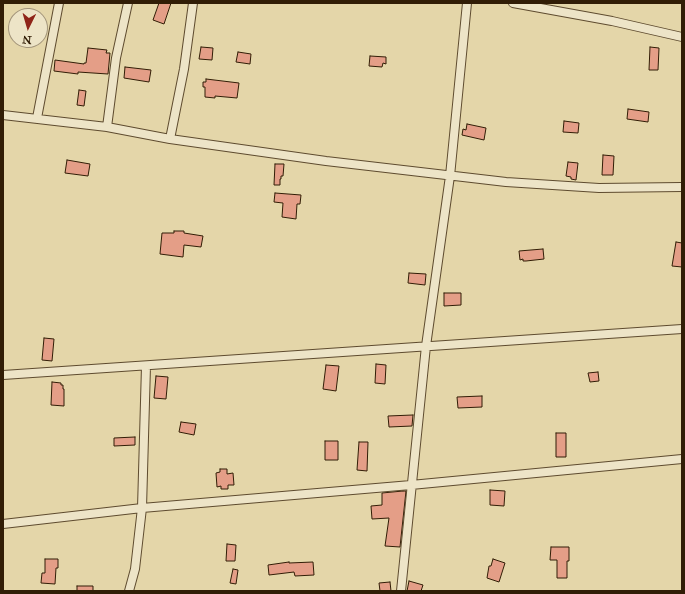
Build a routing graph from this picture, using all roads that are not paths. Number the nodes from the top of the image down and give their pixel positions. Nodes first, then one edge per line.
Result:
1 (59, 3) edge
2 (128, 3) edge
3 (193, 3) edge
4 (467, 3) edge
5 (513, 3) edge
6 (682, 37) edge
7 (3, 115) edge
8 (37, 118) junction
9 (107, 127) junction
10 (170, 139) junction
11 (450, 176) junction
12 (682, 187) edge
13 (682, 329) edge
14 (426, 346) junction
15 (146, 366) junction
16 (3, 375) edge
17 (682, 459) edge
18 (411, 485) junction
19 (142, 508) junction
20 (3, 524) edge
21 (129, 591) edge
22 (401, 591) edge

1 - 8 street
2 - 9 street
3 - 10 street
4 - 11 street
5 - 6 street
7 - 8 street
8 - 9 street
9 - 10 street
10 - 11 street
11 - 12 street
11 - 14 street
13 - 14 street
14 - 15 street
14 - 18 street
15 - 16 street
15 - 19 street
17 - 18 street
18 - 19 street
18 - 22 street
19 - 20 street
19 - 21 street

